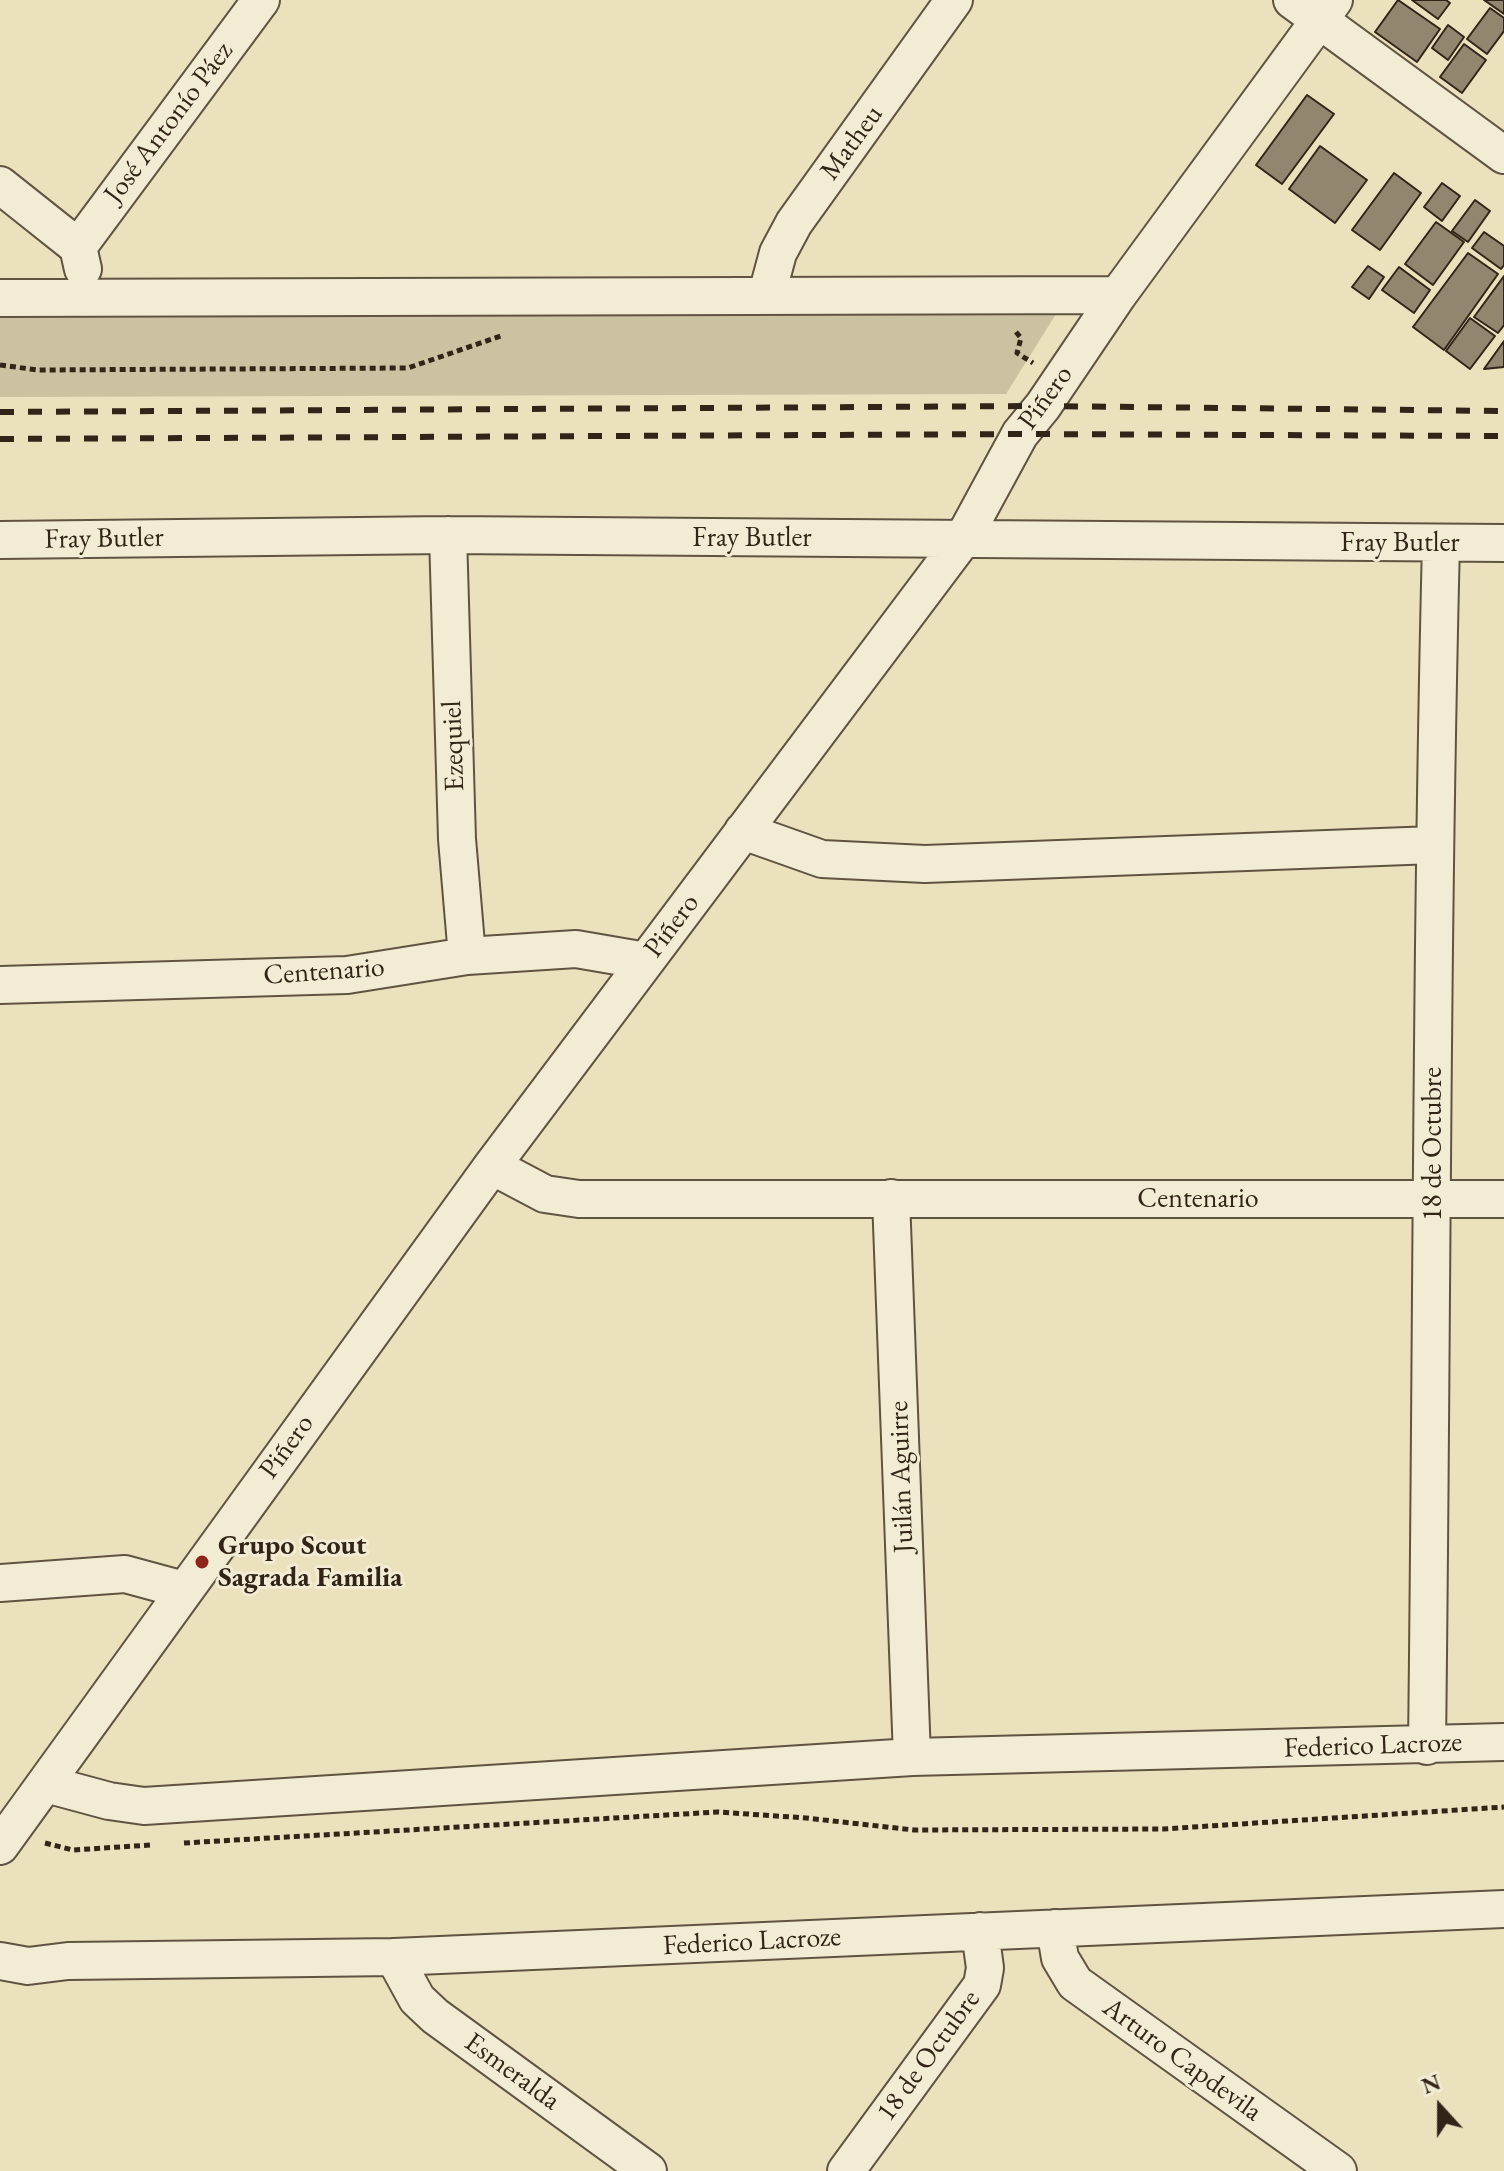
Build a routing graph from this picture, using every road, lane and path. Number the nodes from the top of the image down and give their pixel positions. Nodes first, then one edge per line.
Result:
1 (261, 0) edge
2 (954, 0) edge
3 (1315, 7) edge
4 (1504, 155) edge
5 (0, 185) edge
6 (78, 247) junction
7 (767, 294) junction
8 (1118, 295) junction
9 (0, 298) edge
10 (90, 298) junction
11 (1012, 327) dead end
12 (514, 334) dead end
13 (0, 365) edge
14 (1070, 365) junction
15 (448, 535) junction
16 (963, 539) junction
17 (0, 540) edge
18 (1441, 543) junction
19 (1504, 543) edge
20 (743, 831) junction
21 (1434, 845) junction
22 (467, 956) junction
23 (646, 961) junction
24 (0, 985) edge
25 (492, 1166) junction
26 (891, 1198) junction
27 (1504, 1199) edge
28 (1434, 1200) junction
29 (0, 1583) edge
30 (184, 1590) junction
31 (1504, 1742) edge
32 (1427, 1746) junction
33 (912, 1757) junction
34 (46, 1784) junction
35 (1504, 1807) edge
36 (4, 1840) edge
37 (183, 1843) dead end
38 (152, 1845) dead end
39 (1504, 1909) edge
40 (1055, 1928) junction
41 (980, 1931) junction
42 (394, 1957) junction
43 (0, 1961) edge
44 (648, 2171) edge
45 (846, 2171) edge
46 (1338, 2171) edge

1 - 6 street, José Antonío Páez
2 - 7 street, Matheu
3 - 4 street
3 - 8 street, Piñero
5 - 6 street
6 - 10 street
7 - 8 street
7 - 10 street
8 - 14 street, Piñero
9 - 10 street
11 - 14 path
12 - 13 path
14 - 16 street, Piñero
15 - 16 street, Fray Butler
15 - 17 street, Fray Butler
15 - 22 street, Ezequiel
16 - 18 street, Fray Butler
16 - 20 street, Piñero
18 - 19 street, Fray Butler
18 - 21 street, 18 de Octubre
20 - 21 street
20 - 23 street, Piñero
21 - 28 street, 18 de Octubre
22 - 23 street, Centenario
22 - 24 street, Centenario
23 - 25 street, Piñero
25 - 26 street, Centenario
25 - 30 street, Piñero
26 - 28 street, Centenario
26 - 33 street, Juilán Aguirre
27 - 28 street, Centenario
28 - 32 street, 18 de Octubre
29 - 30 street
30 - 34 street, Piñero
31 - 32 street, Federico Lacroze
32 - 33 street, Federico Lacroze
33 - 34 street, Federico Lacroze
34 - 36 street, Piñero
35 - 37 path
36 - 38 path
39 - 40 street, Federico Lacroze
40 - 41 street, Federico Lacroze
40 - 46 street, Arturo Capdevila
41 - 42 street, Federico Lacroze
41 - 45 street, 18 de Octubre
42 - 43 street, Federico Lacroze
42 - 44 street, Esmeralda

